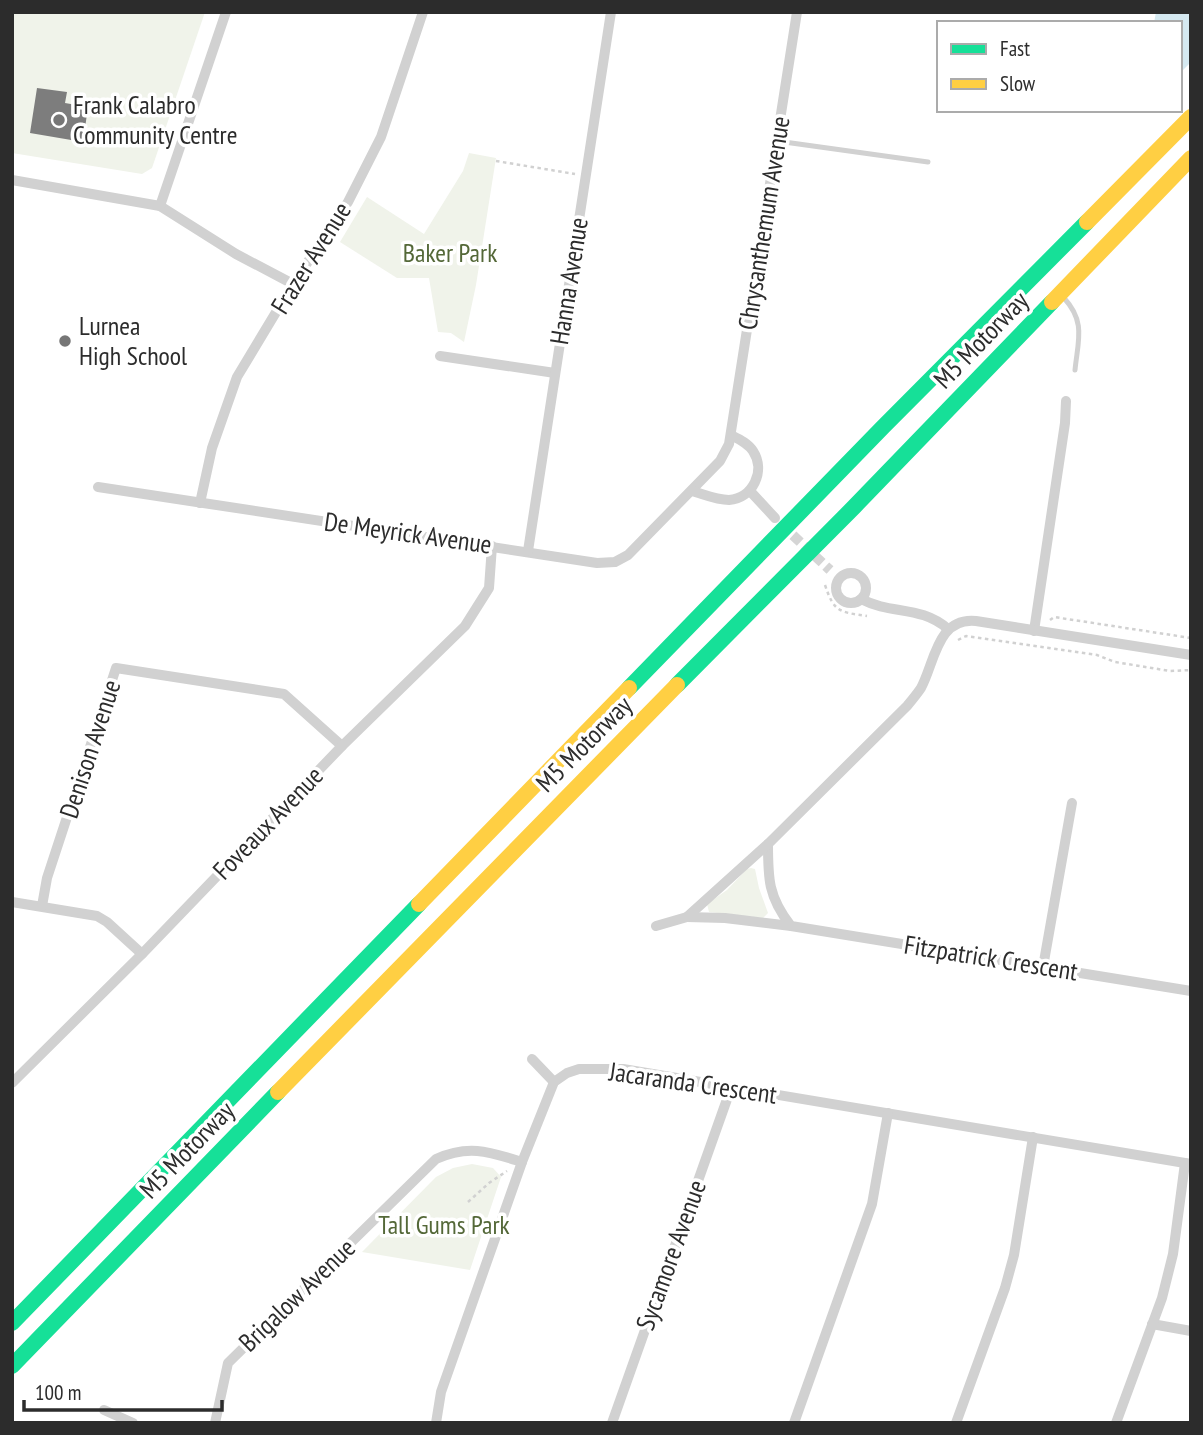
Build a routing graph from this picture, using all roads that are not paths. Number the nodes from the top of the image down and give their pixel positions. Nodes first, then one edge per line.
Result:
1 (226, 12) edge
2 (423, 12) edge
3 (611, 12) edge
4 (797, 12) edge
5 (1191, 117) edge
6 (777, 141) junction
7 (1191, 158) edge
8 (928, 162) dead end
9 (12, 180) edge
10 (160, 206) junction
11 (293, 284) junction
12 (1059, 293) junction
13 (440, 356) dead end
14 (1075, 370) dead end
15 (555, 373) junction
16 (1066, 401) dead end
17 (732, 435) junction
18 (720, 461) joint
19 (98, 487) dead end
20 (692, 491) junction
21 (750, 491) junction
22 (200, 503) junction
23 (775, 518) tunnel mouth
24 (492, 546) junction
25 (528, 551) junction
26 (830, 570) tunnel mouth
27 (839, 578) junction
28 (861, 599) junction
29 (1034, 631) junction
30 (950, 634) junction
31 (1191, 655) edge
32 (342, 746) junction
33 (1072, 803) dead end
34 (768, 844) junction
35 (12, 902) edge
36 (41, 906) junction
37 (687, 917) junction
38 (656, 926) dead end
39 (791, 926) junction
40 (142, 954) junction
41 (1043, 967) junction
42 (1191, 991) edge
43 (532, 1059) dead end
44 (554, 1082) junction
45 (12, 1083) edge
46 (731, 1088) junction
47 (888, 1113) junction
48 (1033, 1137) junction
49 (522, 1162) junction
50 (1188, 1163) edge
51 (12, 1323) edge
52 (1152, 1324) junction
53 (1191, 1331) edge
54 (12, 1366) edge
55 (104, 1410) dead end
56 (133, 1423) edge
57 (215, 1423) edge
58 (436, 1423) edge
59 (612, 1423) edge
60 (794, 1423) edge
61 (956, 1423) edge
62 (1116, 1423) edge

1 - 10 street
2 - 11 street, Frazer Avenue
3 - 15 street, Hanna Avenue
4 - 6 street, Chrysanthemum Avenue
5 - 51 highway, M5 Motorway
6 - 8 lane
6 - 17 street, Chrysanthemum Avenue
7 - 12 highway, M5 Motorway
9 - 10 street
10 - 11 street
11 - 22 street, Frazer Avenue
12 - 14 lane
12 - 54 highway, M5 Motorway
13 - 15 street
15 - 25 street, Hanna Avenue
16 - 29 street
17 - 18 street, Chrysanthemum Avenue
17 - 21 street
18 - 20 street, De Meyrick Avenue
19 - 22 street, De Meyrick Avenue
20 - 21 street
20 - 25 street, De Meyrick Avenue
21 - 23 street
22 - 24 street, De Meyrick Avenue
24 - 25 street, De Meyrick Avenue
24 - 32 street, Foveaux Avenue
26 - 27 street
27 - 28 street
27 - 28 street
28 - 30 street
29 - 30 street
29 - 31 street
30 - 34 street, Fitzpatrick Crescent
32 - 36 street, Denison Avenue
32 - 40 street, Foveaux Avenue
33 - 41 street
34 - 37 street, Fitzpatrick Crescent
34 - 39 street
35 - 36 street
36 - 40 street
37 - 38 street, Fitzpatrick Crescent
37 - 39 street, Fitzpatrick Crescent
39 - 41 street, Fitzpatrick Crescent
40 - 45 street, Foveaux Avenue
41 - 42 street, Fitzpatrick Crescent
43 - 44 street
44 - 46 street, Jacaranda Crescent
44 - 49 street
46 - 47 street, Jacaranda Crescent
46 - 59 street, Sycamore Avenue
47 - 48 street, Jacaranda Crescent
47 - 60 street
48 - 50 street, Jacaranda Crescent
48 - 61 street
49 - 57 street, Brigalow Avenue
49 - 58 street
50 - 52 street
52 - 53 street
52 - 62 street
55 - 56 street

